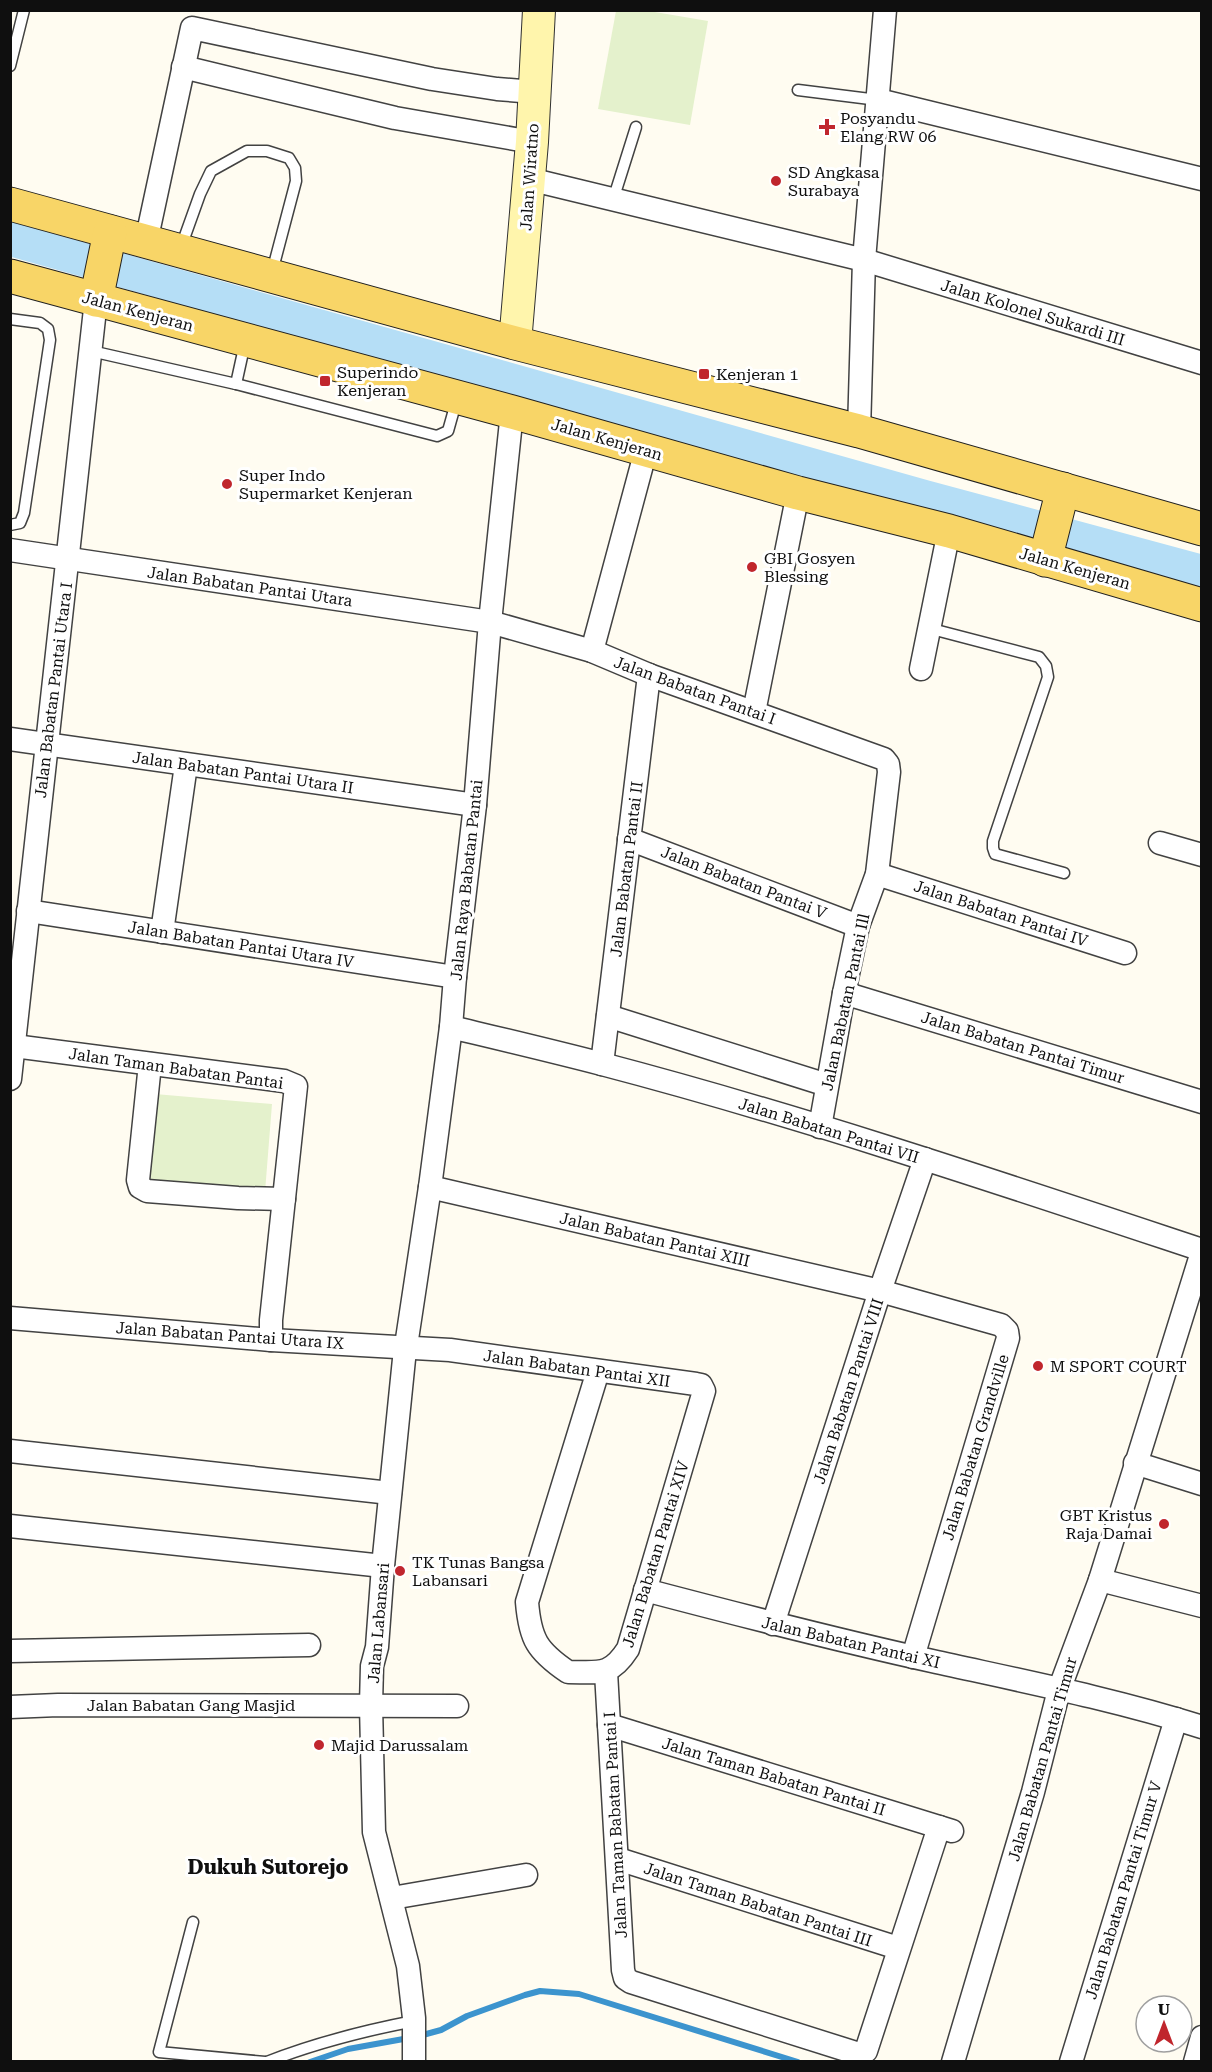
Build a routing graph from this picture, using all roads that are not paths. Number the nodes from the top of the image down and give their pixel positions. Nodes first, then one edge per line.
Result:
1 (24, 10) edge
2 (539, 10) edge
3 (885, 10) edge
4 (10, 66) edge
5 (183, 67) junction
6 (798, 90) dead end
7 (534, 92) junction
8 (878, 100) junction
9 (636, 127) dead end
10 (532, 142) junction
11 (1202, 178) edge
12 (529, 179) junction
13 (613, 200) junction
14 (10, 204) edge
15 (109, 234) junction
16 (146, 242) junction
17 (180, 250) junction
18 (864, 261) junction
19 (10, 276) edge
20 (271, 276) junction
21 (97, 299) junction
22 (10, 319) edge
23 (246, 340) junction
24 (516, 343) junction
25 (92, 351) junction
26 (1202, 363) edge
27 (236, 384) junction
28 (458, 398) junction
29 (512, 412) junction
30 (859, 431) junction
31 (646, 450) junction
32 (1063, 491) junction
33 (798, 493) junction
34 (10, 525) edge
35 (1202, 529) edge
36 (949, 531) junction
37 (10, 550) edge
38 (1046, 557) junction
39 (68, 559) junction
40 (1202, 605) edge
41 (490, 622) junction
42 (928, 628) junction
43 (592, 651) junction
44 (921, 669) dead end
45 (649, 675) junction
46 (754, 712) junction
47 (10, 739) edge
48 (46, 743) junction
49 (186, 765) junction
50 (889, 772) joint
51 (475, 805) junction
52 (629, 839) junction
53 (1160, 843) dead end
54 (1202, 855) edge
55 (1064, 873) dead end
56 (877, 874) junction
57 (28, 911) junction
58 (858, 926) junction
59 (162, 932) junction
60 (1125, 953) dead end
61 (455, 977) junction
62 (844, 993) junction
63 (608, 1016) junction
64 (451, 1027) junction
65 (14, 1046) junction
66 (150, 1064) junction
67 (602, 1064) junction
68 (10, 1079) edge
69 (827, 1084) junction
70 (1202, 1102) edge
71 (820, 1127) junction
72 (925, 1159) junction
73 (430, 1186) junction
74 (284, 1198) junction
75 (1202, 1251) edge
76 (880, 1291) junction
77 (10, 1318) edge
78 (271, 1341) junction
79 (405, 1346) junction
80 (450, 1350) joint
81 (597, 1371) junction
82 (703, 1388) joint
83 (10, 1451) edge
84 (1135, 1463) junction
85 (1202, 1484) edge
86 (390, 1492) junction
87 (10, 1526) edge
88 (382, 1566) junction
89 (1100, 1580) junction
90 (645, 1590) junction
91 (1202, 1606) edge
92 (773, 1624) junction
93 (309, 1646) dead end
94 (10, 1652) edge
95 (913, 1657) junction
96 (606, 1672) junction
97 (1059, 1690) junction
98 (371, 1705) junction
99 (457, 1706) dead end
100 (10, 1707) edge
101 (1176, 1719) junction
102 (609, 1725) junction
103 (1202, 1727) edge
104 (618, 1859) junction
105 (526, 1875) dead end
106 (392, 1898) junction
107 (193, 1922) dead end
108 (898, 1948) junction
109 (414, 2025) junction
110 (1202, 2037) edge
111 (414, 2056) edge
112 (266, 2061) edge
113 (953, 2061) edge
114 (1071, 2061) edge
115 (1195, 2061) edge

1 - 4 lane
2 - 7 main road, Jalan Wiratno
3 - 8 street
5 - 7 street
5 - 10 street
5 - 16 street
6 - 8 lane
7 - 10 main road, Jalan Wiratno
8 - 11 street
8 - 18 street
9 - 13 lane
10 - 12 main road, Jalan Wiratno
12 - 13 street, Jalan Kolonel Sukardi III
12 - 24 main road, Jalan Wiratno
13 - 18 street, Jalan Kolonel Sukardi III
14 - 15 main road
15 - 16 main road
15 - 21 main road
16 - 17 main road
17 - 20 main road
17 - 20 lane
18 - 26 street, Jalan Kolonel Sukardi III
18 - 30 street
19 - 21 main road, Jalan Kenjeran
20 - 24 main road
21 - 23 main road, Jalan Kenjeran
21 - 25 street, Jalan Babatan Pantai Utara I
22 - 34 lane
23 - 27 lane
23 - 28 main road, Jalan Kenjeran
24 - 30 main road
25 - 27 lane
25 - 39 street, Jalan Babatan Pantai Utara I
27 - 28 lane
28 - 29 main road, Jalan Kenjeran
29 - 31 main road, Jalan Kenjeran
29 - 41 street, Jalan Raya Babatan Pantai
30 - 32 main road
31 - 33 main road, Jalan Kenjeran
31 - 43 street
32 - 35 main road
32 - 38 main road
33 - 36 main road, Jalan Kenjeran
33 - 46 street
36 - 38 main road, Jalan Kenjeran
36 - 42 street
37 - 39 street, Jalan Babatan Pantai Utara
38 - 40 main road, Jalan Kenjeran
39 - 41 street, Jalan Babatan Pantai Utara
39 - 48 street, Jalan Babatan Pantai Utara I
41 - 43 street, Jalan Babatan Pantai I
41 - 51 street, Jalan Raya Babatan Pantai
42 - 44 street
42 - 55 lane
43 - 45 street, Jalan Babatan Pantai I
45 - 46 street, Jalan Babatan Pantai I
45 - 52 street, Jalan Babatan Pantai II
46 - 50 street, Jalan Babatan Pantai I
47 - 48 street, Jalan Babatan Pantai Utara II
48 - 49 street, Jalan Babatan Pantai Utara II
48 - 57 street, Jalan Babatan Pantai Utara I
49 - 51 street, Jalan Babatan Pantai Utara II
49 - 59 street
50 - 56 street, Jalan Babatan Pantai Ill
51 - 61 street, Jalan Raya Babatan Pantai
52 - 58 street, Jalan Babatan Pantai V
52 - 63 street, Jalan Babatan Pantai II
53 - 54 street
56 - 58 street, Jalan Babatan Pantai Ill
56 - 60 street, Jalan Babatan Pantai IV
57 - 59 street, Jalan Babatan Pantai Utara IV
57 - 65 street, Jalan Babatan Pantai Utara I
58 - 62 street, Jalan Babatan Pantai Ill
59 - 61 street, Jalan Babatan Pantai Utara IV
61 - 64 street, Jalan Raya Babatan Pantai
62 - 69 street, Jalan Babatan Pantai Ill
62 - 70 street, Jalan Babatan Pantai Timur
63 - 67 street, Jalan Babatan Pantai II
63 - 69 street
64 - 67 street, Jalan Babatan Pantai VII
64 - 73 street, Jalan Raya Babatan Pantai
65 - 66 street, Jalan Taman Babatan Pantai
65 - 68 street, Jalan Babatan Pantai Utara I
66 - 74 street, Jalan Taman Babatan Pantai
66 - 74 street
67 - 71 street, Jalan Babatan Pantai VII
69 - 71 street, Jalan Babatan Pantai Ill
71 - 72 street, Jalan Babatan Pantai VII
72 - 75 street, Jalan Babatan Pantai VII
72 - 76 street, Jalan Babatan Pantai VIII
73 - 76 street, Jalan Babatan Pantai XIII
73 - 79 street, Jalan Raya Babatan Pantai
74 - 78 street, Jalan Taman Babatan Pantai
75 - 84 street, Jalan Babatan Pantai Timur
76 - 92 street, Jalan Babatan Pantai VIII
76 - 95 street, Jalan Babatan Grandville
77 - 78 street, Jalan Babatan Pantai Utara IX
78 - 79 street, Jalan Babatan Pantai Utara IX
79 - 80 street, Jalan Babatan Pantai Utara IX
79 - 86 street, Jalan Labansari
80 - 81 street, Jalan Babatan Pantai XII
81 - 82 street, Jalan Babatan Pantai XII
81 - 96 street
82 - 90 street, Jalan Babatan Pantai XIV
83 - 86 street
84 - 85 street
84 - 89 street, Jalan Babatan Pantai Timur
86 - 88 street, Jalan Labansari
87 - 88 street
88 - 98 street, Jalan Labansari
89 - 91 street
89 - 97 street, Jalan Babatan Pantai Timur
90 - 92 street, Jalan Babatan Pantai XI
90 - 96 street, Jalan Babatan Pantai XIV
92 - 95 street, Jalan Babatan Pantai XI
93 - 94 street
95 - 97 street, Jalan Babatan Pantai XI
96 - 102 street, Jalan Taman Babatan Pantai I
97 - 101 street, Jalan Babatan Pantai XI
97 - 113 street, Jalan Babatan Pantai Timur
98 - 99 street, Jalan Babatan Gang Masjid
98 - 100 street, Jalan Babatan Gang Masjid
98 - 106 street, Jalan Labansari
101 - 103 street, Jalan Babatan Pantai XI
101 - 114 street, Jalan Babatan Pantai Timur V
102 - 104 street, Jalan Taman Babatan Pantai I
102 - 108 street, Jalan Taman Babatan Pantai II
104 - 108 street, Jalan Taman Babatan Pantai III
104 - 108 street, Jalan Taman Babatan Pantai I
105 - 106 street
106 - 109 street, Jalan Labansari
107 - 112 lane
109 - 111 street, Jalan Labansari
109 - 112 lane
110 - 115 street

